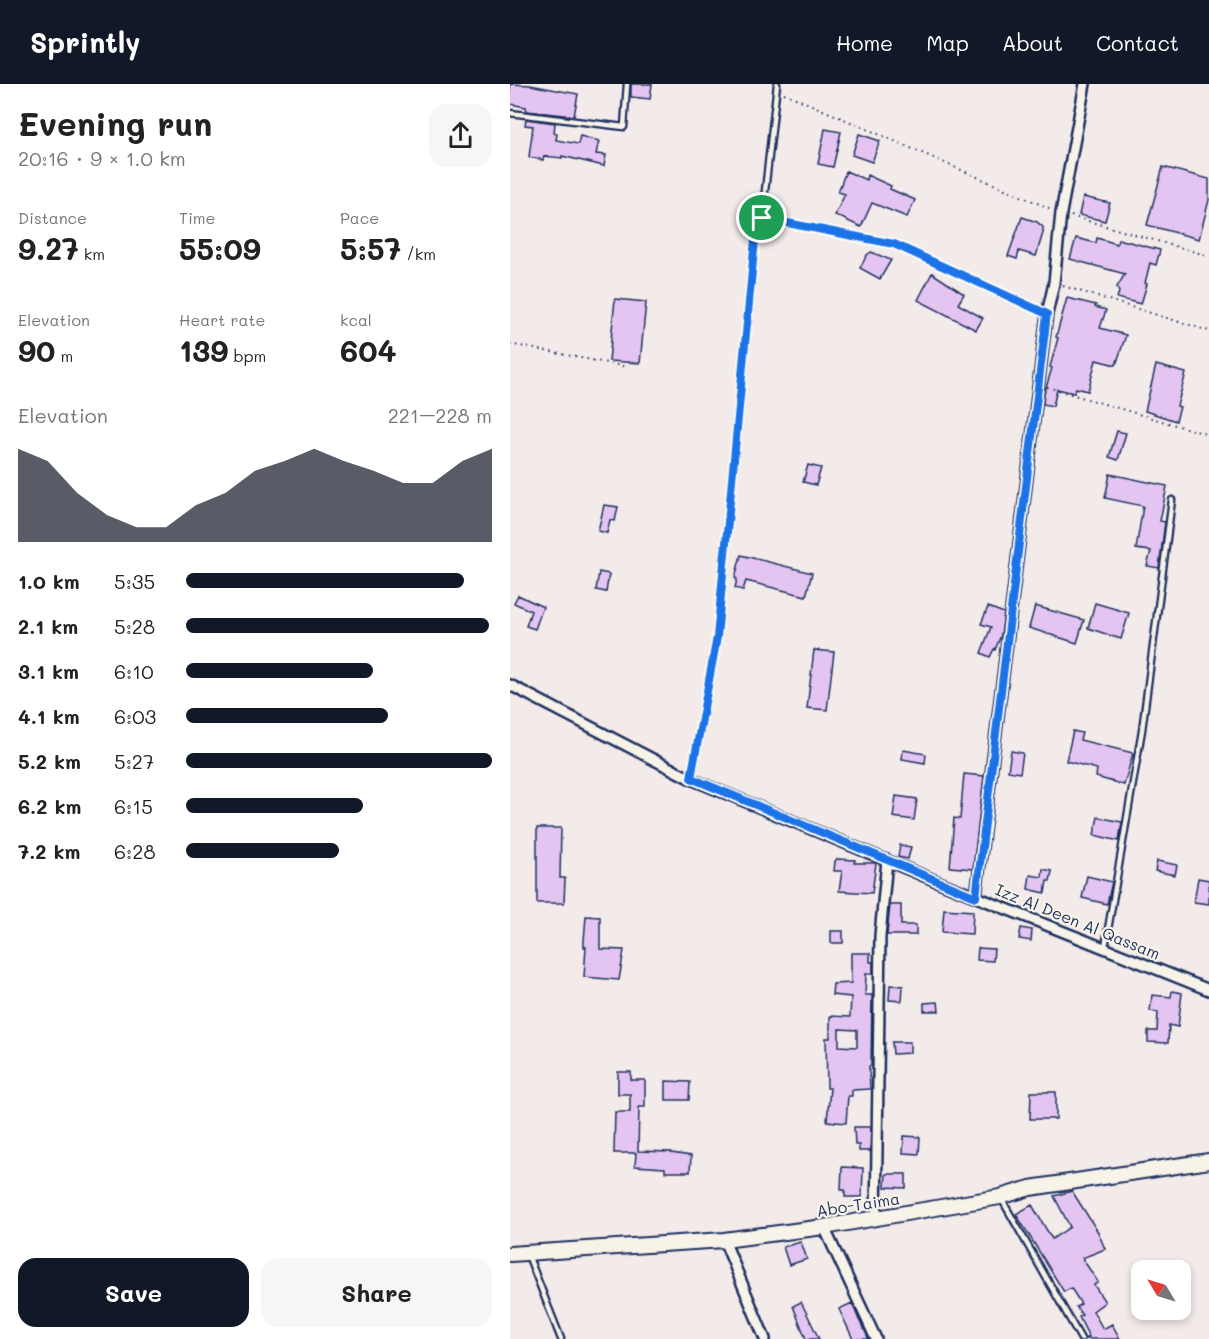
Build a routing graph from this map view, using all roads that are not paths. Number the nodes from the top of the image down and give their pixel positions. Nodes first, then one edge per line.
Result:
1 (627, 84) edge
2 (1085, 84) edge
3 (777, 87) edge
4 (510, 113) edge
5 (1172, 500) dead end
6 (510, 686) edge
7 (691, 778) junction
8 (886, 860) junction
9 (976, 897) junction
10 (1106, 947) junction
11 (1209, 990) edge
12 (1209, 1161) edge
13 (1000, 1197) junction
14 (876, 1219) junction
15 (824, 1227) junction
16 (724, 1240) junction
17 (527, 1253) junction
18 (510, 1254) edge
19 (561, 1339) edge
20 (765, 1339) edge
21 (876, 1339) edge
22 (1081, 1339) edge

1 - 4 lane
2 - 9 street
3 - 7 lane
5 - 10 lane
6 - 7 street, Izz Al Deen Al Qassam
7 - 8 street, Izz Al Deen Al Qassam
8 - 9 street, Izz Al Deen Al Qassam
8 - 14 street
9 - 10 street, Izz Al Deen Al Qassam
10 - 11 street, Izz Al Deen Al Qassam
12 - 13 street, Abo-Taima
13 - 14 street, Abo-Taima
13 - 22 lane
14 - 15 street, Abo-Taima
15 - 16 street, Abo-Taima
15 - 21 street
16 - 17 street, Abo-Taima
16 - 20 street
17 - 18 street, Abo-Taima
17 - 19 lane

